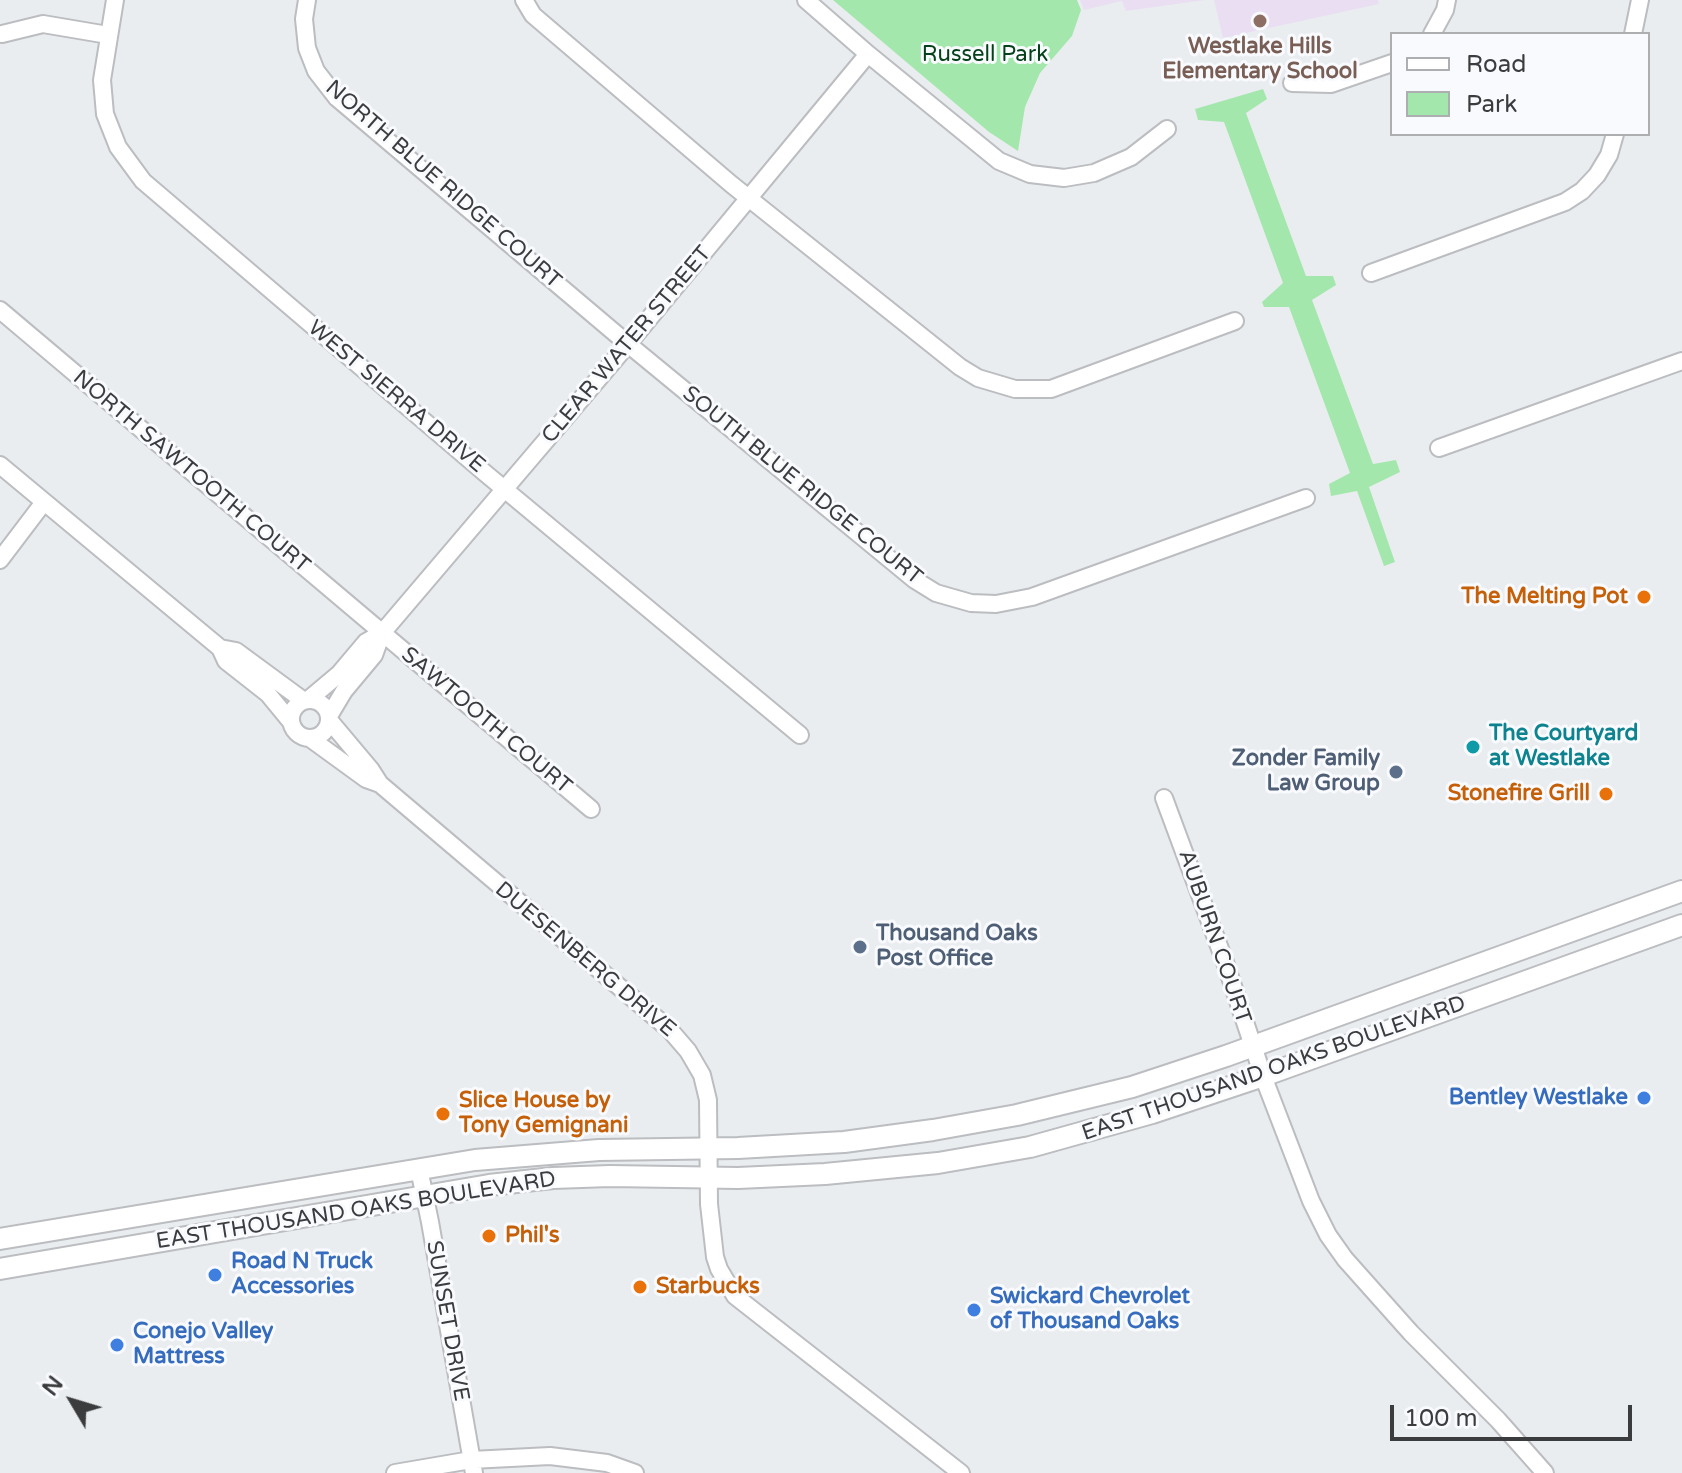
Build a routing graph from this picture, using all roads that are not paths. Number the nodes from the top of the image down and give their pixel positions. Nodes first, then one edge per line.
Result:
1 (115, 0) edge
2 (307, 0) edge
3 (524, 0) edge
4 (806, 0) edge
5 (1447, 0) edge
6 (1640, 0) edge
7 (1433, 32) edge
8 (1633, 32) edge
9 (2, 34) dead end
10 (108, 35) junction
11 (868, 54) junction
12 (1390, 64) edge
13 (1292, 83) dead end
14 (1167, 129) dead end
15 (1614, 136) edge
16 (750, 199) junction
17 (1371, 273) dead end
18 (0, 310) edge
19 (1235, 321) dead end
20 (628, 344) junction
21 (1682, 361) edge
22 (1439, 448) dead end
23 (0, 465) edge
24 (504, 489) junction
25 (1306, 498) dead end
26 (44, 502) junction
27 (0, 560) edge
28 (382, 633) junction
29 (220, 648) junction
30 (306, 701) junction
31 (329, 718) junction
32 (291, 722) junction
33 (800, 735) dead end
34 (311, 739) junction
35 (380, 784) junction
36 (1164, 798) dead end
37 (591, 809) dead end
38 (1682, 891) edge
39 (1682, 925) edge
40 (1253, 1047) junction
41 (1263, 1076) junction
42 (709, 1148) junction
43 (419, 1169) junction
44 (709, 1178) junction
45 (425, 1197) junction
46 (0, 1239) edge
47 (0, 1269) edge
48 (472, 1467) edge
49 (395, 1473) edge
50 (635, 1473) edge
51 (961, 1473) edge
52 (1545, 1473) edge

1 - 10 street, WEST SIERRA DRIVE
2 - 20 street, NORTH BLUE RIDGE COURT
3 - 16 street
4 - 11 street
5 - 7 street
6 - 8 street
9 - 10 street
10 - 24 street, WEST SIERRA DRIVE
11 - 14 street
11 - 16 street, CLEAR WATER STREET
12 - 13 street
15 - 17 street
16 - 19 street
16 - 20 street, CLEAR WATER STREET
18 - 28 street, NORTH SAWTOOTH COURT
20 - 24 street, CLEAR WATER STREET
20 - 25 street, SOUTH BLUE RIDGE COURT
21 - 22 street
23 - 26 street, DUESENBERG DRIVE
24 - 28 street, CLEAR WATER STREET
24 - 33 street, WEST SIERRA DRIVE
26 - 27 street
26 - 29 street, DUESENBERG DRIVE
28 - 30 street, CLEAR WATER STREET
28 - 31 street, CLEAR WATER STREET
28 - 37 street, SAWTOOTH COURT
29 - 30 street, DUESENBERG DRIVE
29 - 32 street, DUESENBERG DRIVE
30 - 31 street, DUESENBERG DRIVE
30 - 32 street
31 - 34 street
31 - 35 street, DUESENBERG DRIVE
32 - 34 street, DUESENBERG DRIVE
34 - 35 street, DUESENBERG DRIVE
35 - 42 street, DUESENBERG DRIVE
36 - 40 street, AUBURN COURT
38 - 40 main road, EAST THOUSAND OAKS BOULEVARD
39 - 41 main road, EAST THOUSAND OAKS BOULEVARD
40 - 41 street, AUBURN COURT
40 - 42 main road, EAST THOUSAND OAKS BOULEVARD
41 - 44 main road, EAST THOUSAND OAKS BOULEVARD
41 - 52 street, AUBURN COURT
42 - 43 main road, EAST THOUSAND OAKS BOULEVARD
42 - 44 street, DUESENBERG DRIVE
43 - 45 street, SUNSET DRIVE
43 - 46 main road, EAST THOUSAND OAKS BOULEVARD
44 - 45 main road, EAST THOUSAND OAKS BOULEVARD
44 - 51 street, DUESENBERG DRIVE
45 - 47 main road, EAST THOUSAND OAKS BOULEVARD
45 - 48 street, SUNSET DRIVE
48 - 49 street
48 - 50 street

